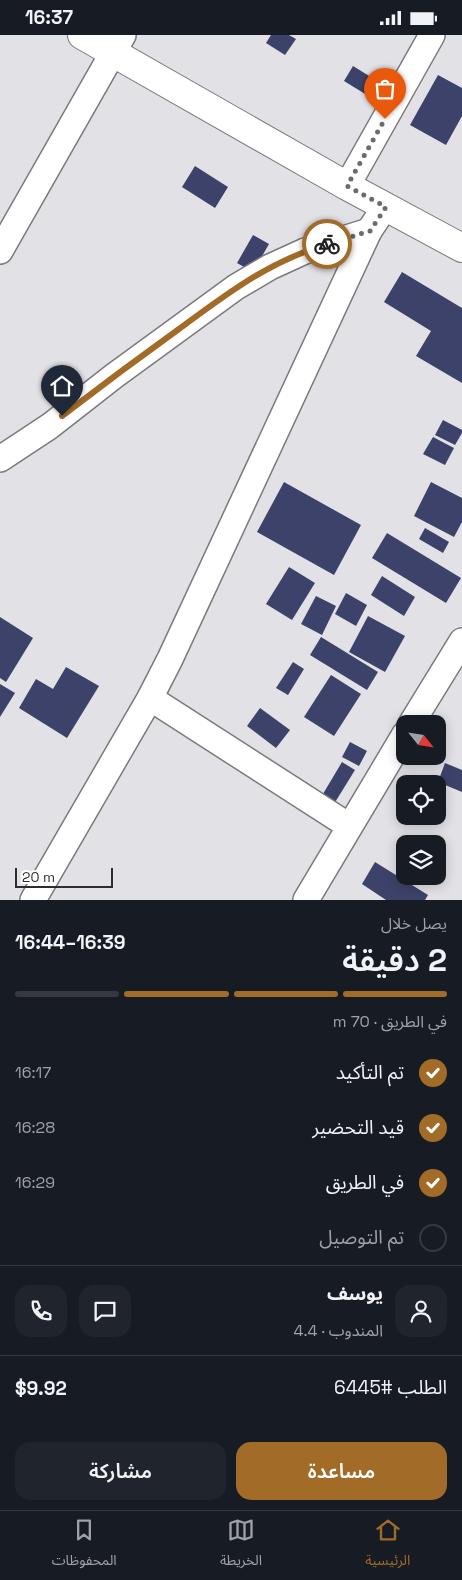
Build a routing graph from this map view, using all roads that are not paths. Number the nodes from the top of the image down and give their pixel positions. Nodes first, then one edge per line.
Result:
1 (82, 35) edge
2 (432, 35) edge
3 (118, 44) edge
4 (347, 186) junction
5 (386, 207) junction
6 (370, 231) junction
7 (462, 248) edge
8 (0, 251) edge
9 (0, 459) edge
10 (462, 641) edge
11 (150, 698) junction
12 (417, 715) edge
13 (396, 749) edge
14 (349, 826) junction
15 (33, 900) edge
16 (306, 900) edge

1 - 3 street
2 - 4 street
3 - 4 street
3 - 8 street
4 - 5 street
5 - 6 street
5 - 7 street
6 - 9 street
6 - 11 street
10 - 12 street
11 - 14 street
11 - 15 street
13 - 14 street
14 - 16 street

